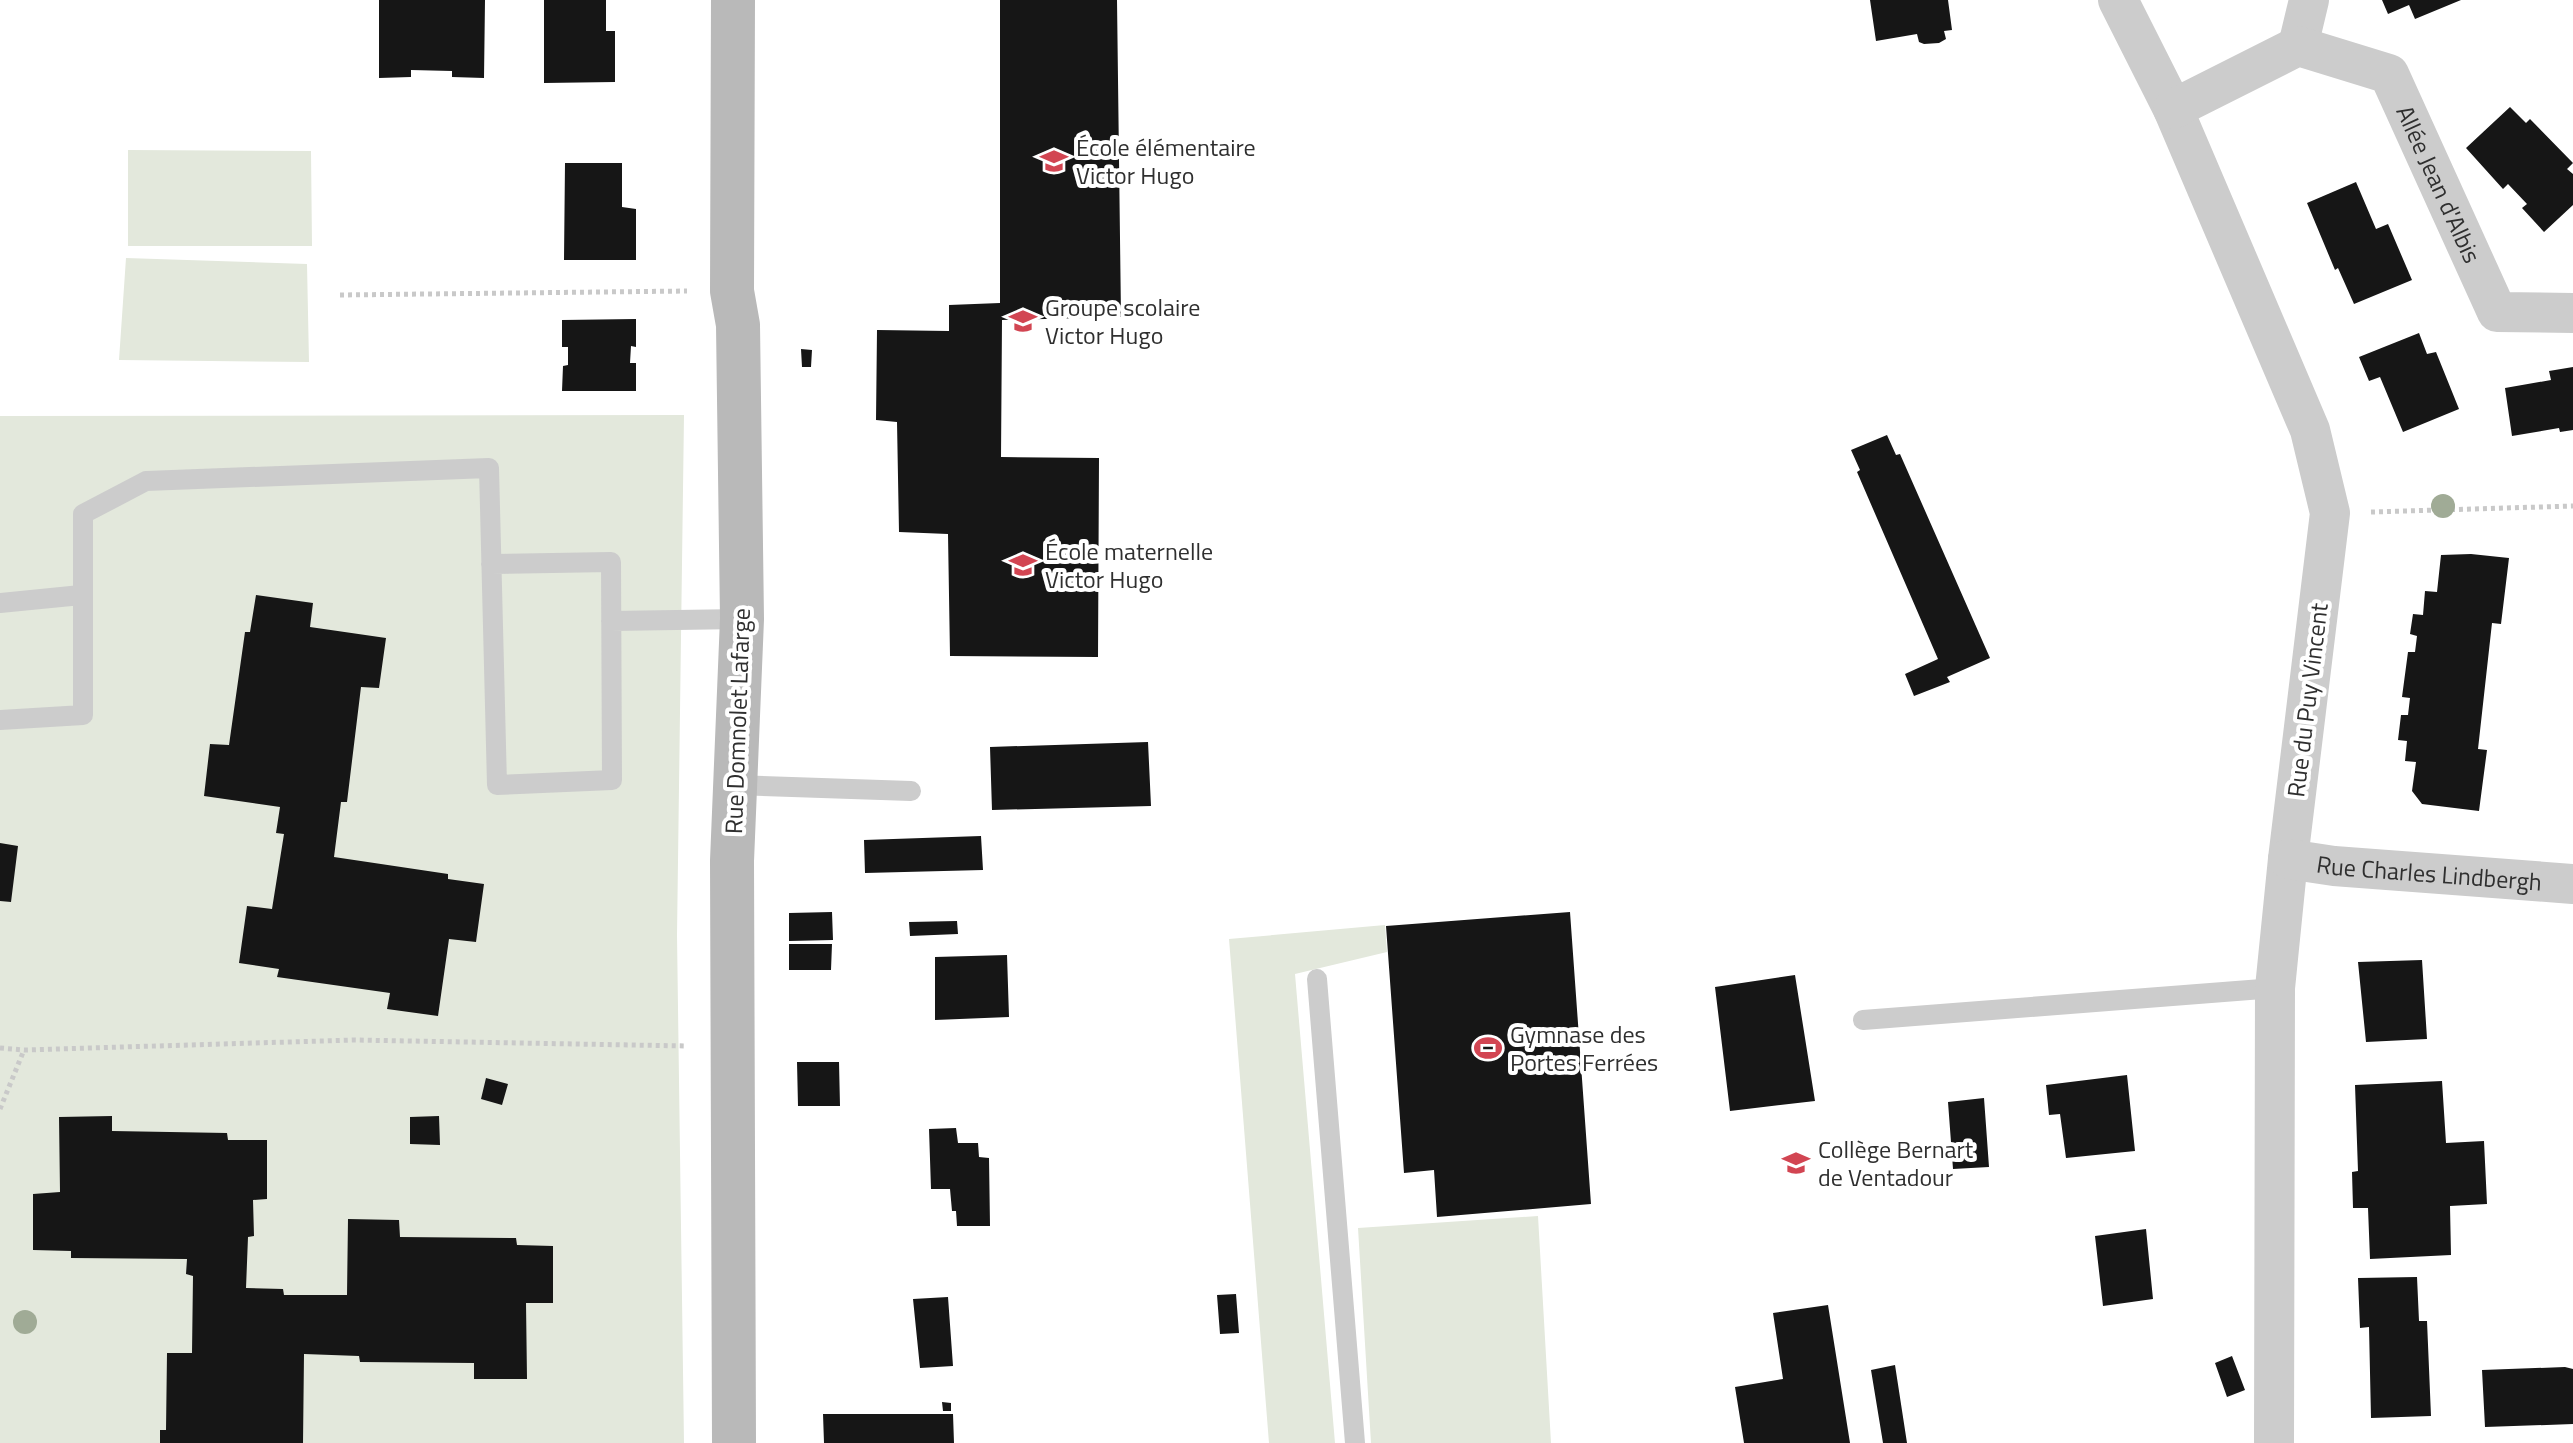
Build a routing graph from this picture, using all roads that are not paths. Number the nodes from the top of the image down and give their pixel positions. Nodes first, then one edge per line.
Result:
1 (733, 0) edge
2 (2118, 0) edge
3 (2309, 0) edge
4 (2298, 46) junction
5 (2173, 109) junction
6 (2573, 313) edge
7 (491, 564) junction
8 (81, 595) junction
9 (0, 603) edge
10 (742, 619) junction
11 (611, 621) junction
12 (0, 720) edge
13 (735, 785) junction
14 (911, 791) dead end
15 (2288, 859) junction
16 (2573, 884) edge
17 (1317, 979) dead end
18 (2275, 988) junction
19 (1863, 1020) dead end
20 (734, 1443) edge
21 (1355, 1443) edge
22 (2274, 1443) edge

1 - 10 street, Rue Domnolet Lafarge
2 - 5 street, Rue du Puy Vincent
3 - 4 street
4 - 5 street
4 - 6 street, Allée Jean d'Albis
5 - 15 street, Rue du Puy Vincent
7 - 8 lane
7 - 11 lane
7 - 11 lane
8 - 9 lane
8 - 12 lane
10 - 11 lane
10 - 13 street, Rue Domnolet Lafarge
13 - 14 lane
13 - 20 street, Rue Domnolet Lafarge
15 - 16 street, Rue Charles Lindbergh
15 - 18 street, Rue du Puy Vincent
17 - 21 lane
18 - 19 lane
18 - 22 street, Rue du Puy Vincent

